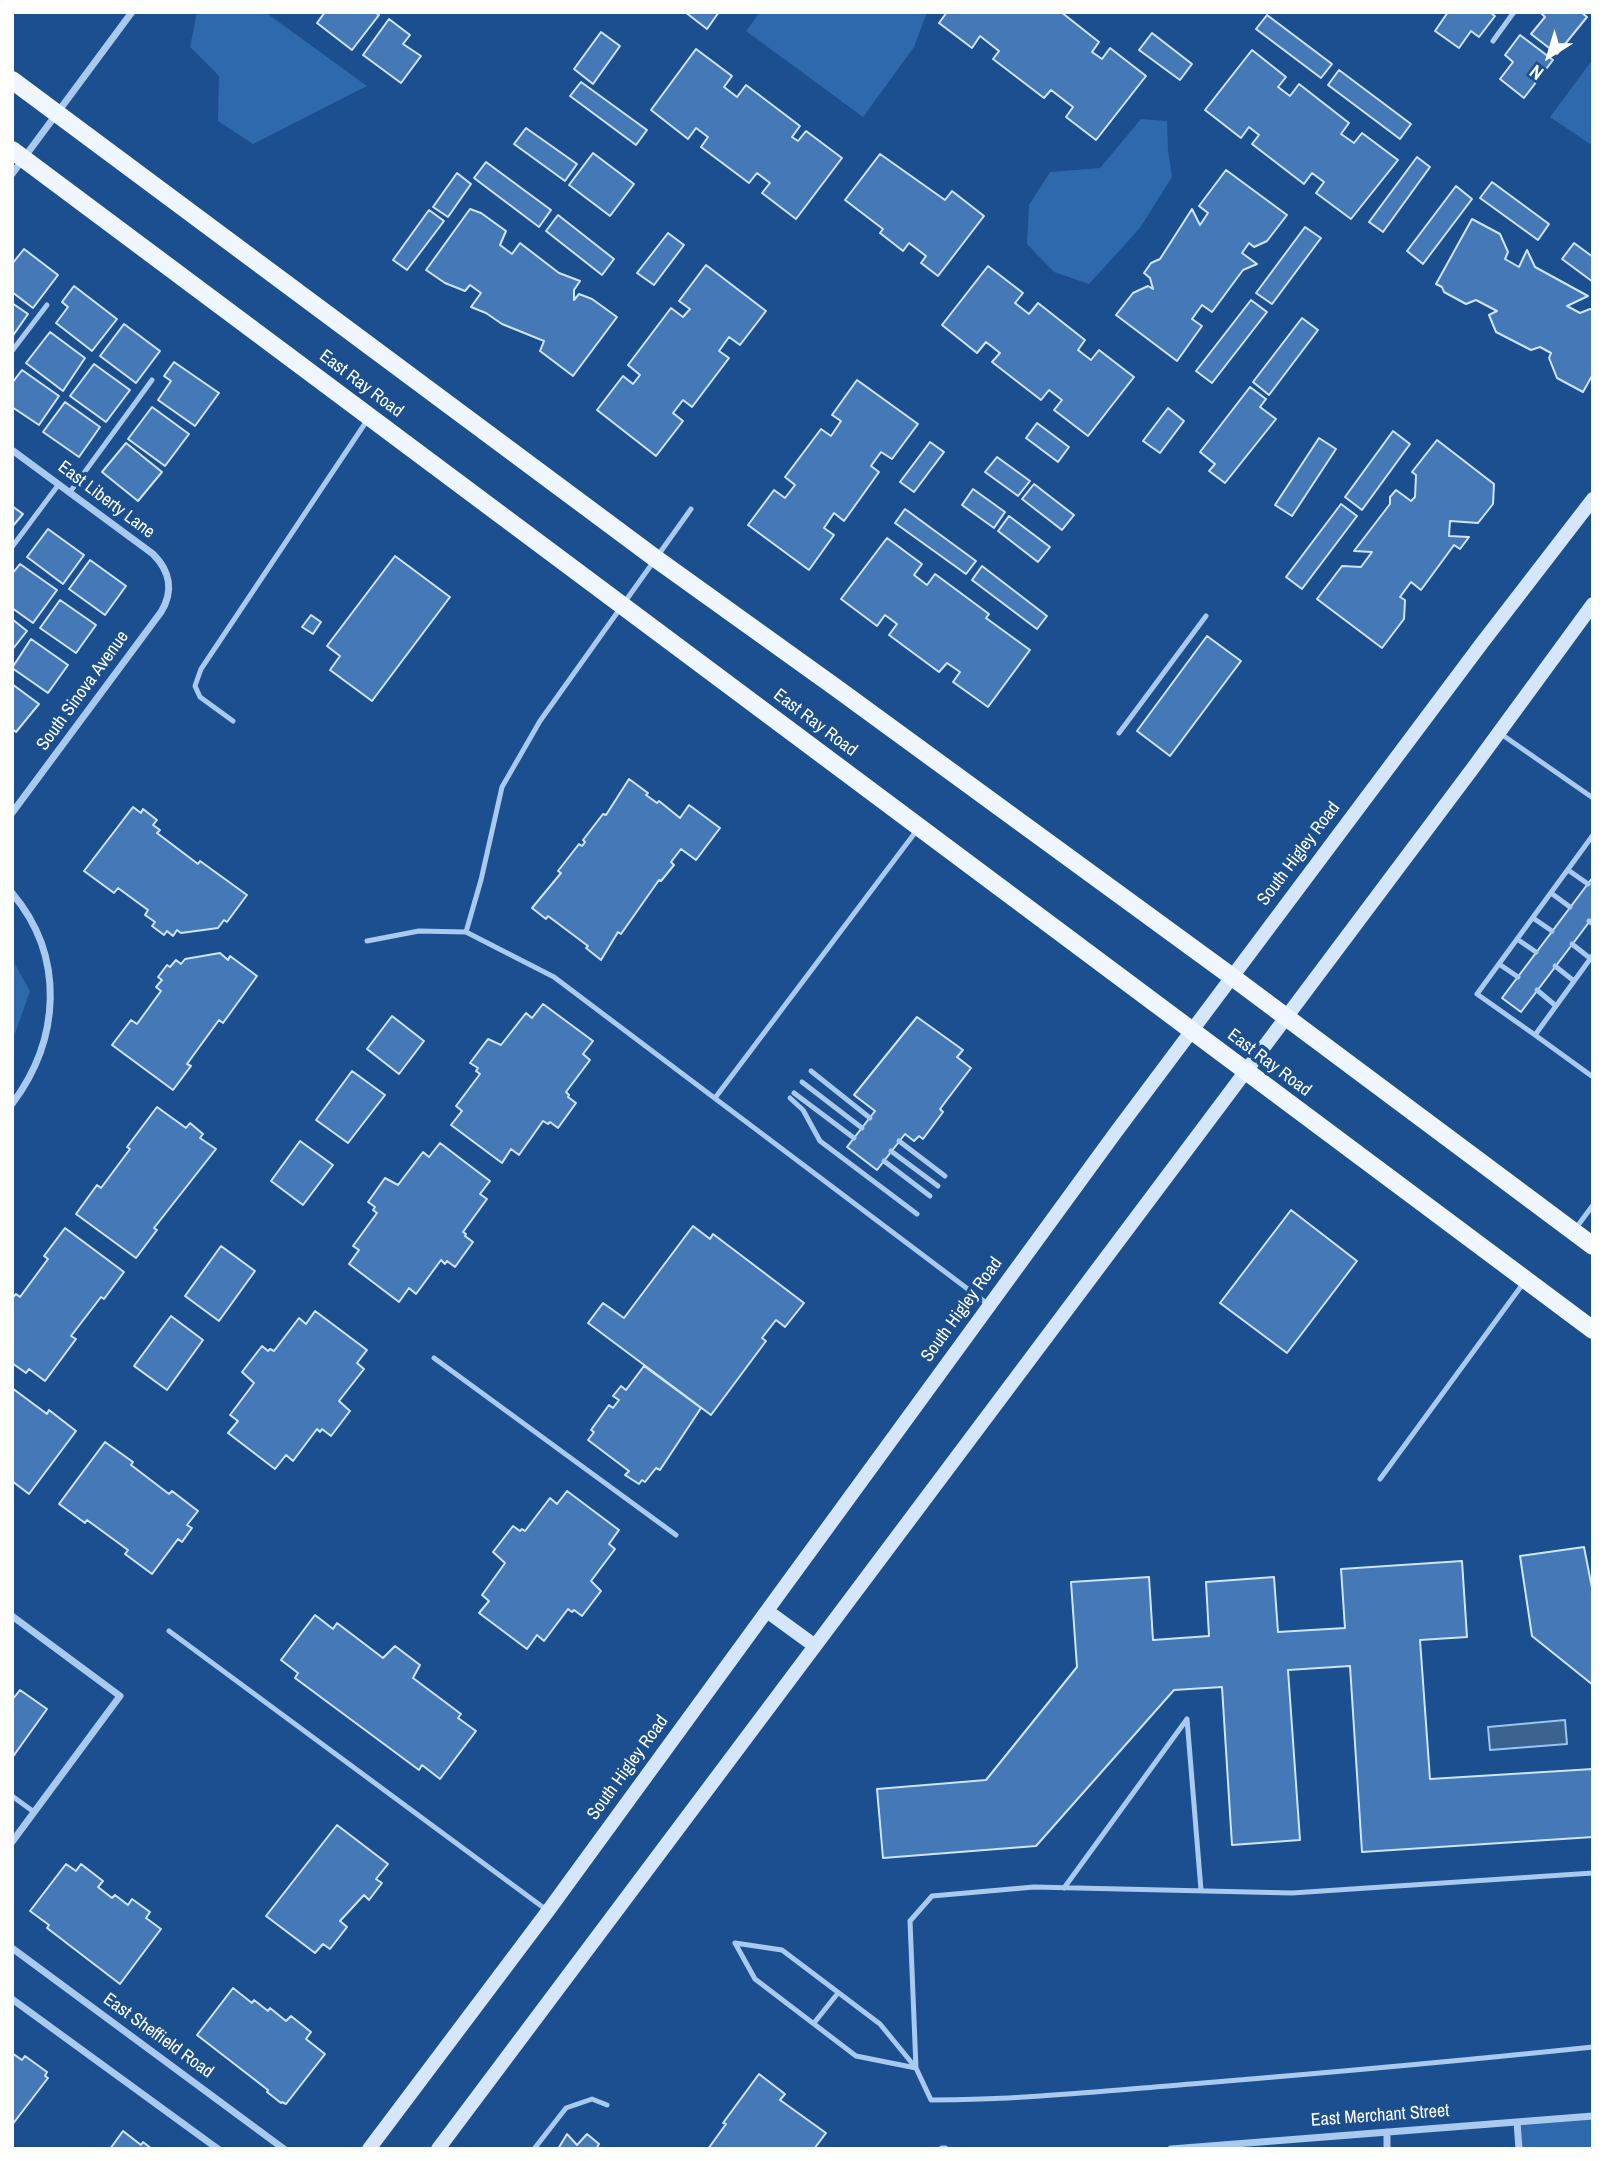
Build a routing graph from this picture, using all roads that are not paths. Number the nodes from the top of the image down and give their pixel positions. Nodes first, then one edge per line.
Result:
1 (132, 12) edge
2 (1514, 12) edge
3 (1493, 41) dead end
4 (12, 80) edge
5 (58, 114) junction
6 (18, 155) edge
7 (12, 174) edge
8 (47, 305) dead end
9 (12, 351) edge
10 (152, 380) dead end
11 (370, 417) junction
12 (12, 450) edge
13 (59, 484) junction
14 (70, 492) junction
15 (1593, 499) edge
16 (691, 509) dead end
17 (12, 547) edge
18 (655, 558) junction
19 (169, 584) joint
20 (623, 604) junction
21 (1593, 604) edge
22 (1206, 616) dead end
23 (233, 721) dead end
24 (1499, 732) junction
25 (1119, 733) dead end
26 (1593, 798) edge
27 (12, 813) edge
28 (919, 828) junction
29 (1593, 835) edge
30 (1591, 844) edge
31 (1568, 870) junction
32 (1588, 884) dead end
33 (12, 893) edge
34 (1551, 893) junction
35 (1570, 907) dead end
36 (1533, 918) junction
37 (1552, 931) dead end
38 (466, 932) junction
39 (1517, 939) junction
40 (368, 941) dead end
41 (1572, 944) dead end
42 (1536, 953) dead end
43 (1592, 957) edge
44 (1499, 964) junction
45 (1555, 966) dead end
46 (1231, 976) junction
47 (1518, 977) dead end
48 (1574, 981) junction
49 (1537, 990) dead end
50 (1556, 1006) junction
51 (1285, 1017) junction
52 (1191, 1031) junction
53 (1535, 1035) junction
54 (811, 1071) dead end
55 (1245, 1071) junction
56 (1593, 1077) edge
57 (803, 1082) dead end
58 (715, 1098) junction
59 (12, 1104) edge
60 (870, 1118) dead end
61 (862, 1128) dead end
62 (854, 1138) dead end
63 (899, 1141) dead end
64 (891, 1151) dead end
65 (884, 1161) dead end
66 (945, 1176) dead end
67 (938, 1186) dead end
68 (930, 1196) dead end
69 (1593, 1205) edge
70 (917, 1214) dead end
71 (1573, 1232) junction
72 (1593, 1246) edge
73 (1525, 1281) junction
74 (989, 1306) junction
75 (1593, 1330) edge
76 (434, 1358) dead end
77 (1380, 1479) dead end
78 (676, 1535) dead end
79 (767, 1611) junction
80 (12, 1616) edge
81 (169, 1631) dead end
82 (815, 1646) junction
83 (12, 1796) edge
84 (34, 1812) junction
85 (12, 1842) edge
86 (1593, 1872) edge
87 (1064, 1888) junction
88 (1201, 1890) junction
89 (548, 1911) junction
90 (12, 1948) edge
91 (838, 1993) junction
92 (12, 1999) edge
93 (814, 2024) junction
94 (1593, 2047) edge
95 (916, 2068) junction
96 (607, 2105) dead end
97 (1593, 2116) edge
98 (1517, 2122) junction
99 (1387, 2132) junction
100 (218, 2149) edge
101 (284, 2149) edge
102 (369, 2149) edge
103 (438, 2149) edge
104 (534, 2149) edge
105 (1171, 2149) edge
106 (1387, 2149) edge
107 (1519, 2149) edge

1 - 5 street
2 - 3 lane
4 - 5 main road, East Ray Road
5 - 6 street
5 - 18 main road, East Ray Road
6 - 7 street
6 - 11 main road, East Ray Road
8 - 9 lane
10 - 14 lane
11 - 20 main road, East Ray Road
11 - 23 lane
12 - 13 street, East Liberty Lane
13 - 14 street, East Liberty Lane
13 - 17 lane
14 - 19 street, East Liberty Lane
15 - 46 main road, South Higley Road
16 - 18 lane
18 - 20 lane
18 - 46 main road, East Ray Road
19 - 27 street, South Sinova Avenue
20 - 28 main road, East Ray Road
20 - 38 lane
21 - 24 main road
22 - 25 lane
24 - 26 lane
24 - 51 main road
28 - 52 main road, East Ray Road
28 - 58 lane
29 - 30 lane
30 - 31 lane
31 - 32 lane
31 - 34 lane
33 - 59 street
34 - 35 lane
34 - 36 lane
36 - 37 lane
36 - 39 lane
38 - 40 lane
38 - 58 lane
39 - 42 lane
39 - 44 lane
41 - 43 lane
43 - 48 lane
44 - 47 lane
44 - 53 lane
45 - 48 lane
46 - 51 main road, East Ray Road
46 - 52 main road, South Higley Road
48 - 50 lane
49 - 50 lane
50 - 53 lane
51 - 55 main road
51 - 71 main road, East Ray Road
52 - 55 main road, East Ray Road
52 - 74 main road, South Higley Road
53 - 56 lane
54 - 60 lane
55 - 73 main road, East Ray Road
55 - 82 main road
57 - 61 lane
58 - 74 lane
62 - 70 lane
63 - 66 lane
64 - 67 lane
65 - 68 lane
69 - 71 lane
71 - 72 main road, East Ray Road
73 - 75 main road, East Ray Road
73 - 77 lane
74 - 79 main road, South Higley Road
76 - 78 lane
79 - 82 main road
79 - 89 main road, South Higley Road
80 - 84 street
81 - 89 lane
82 - 103 main road
83 - 84 lane
84 - 85 street
86 - 88 lane
87 - 88 lane
87 - 88 lane
87 - 95 lane
89 - 102 main road, South Higley Road
90 - 101 street, East Sheffield Road
91 - 93 lane
91 - 93 lane
91 - 95 lane
92 - 100 street
93 - 95 lane
94 - 95 lane
96 - 104 lane
97 - 98 street, East Merchant Street
98 - 99 street, East Merchant Street
98 - 107 street
99 - 105 street, East Merchant Street
99 - 106 street

